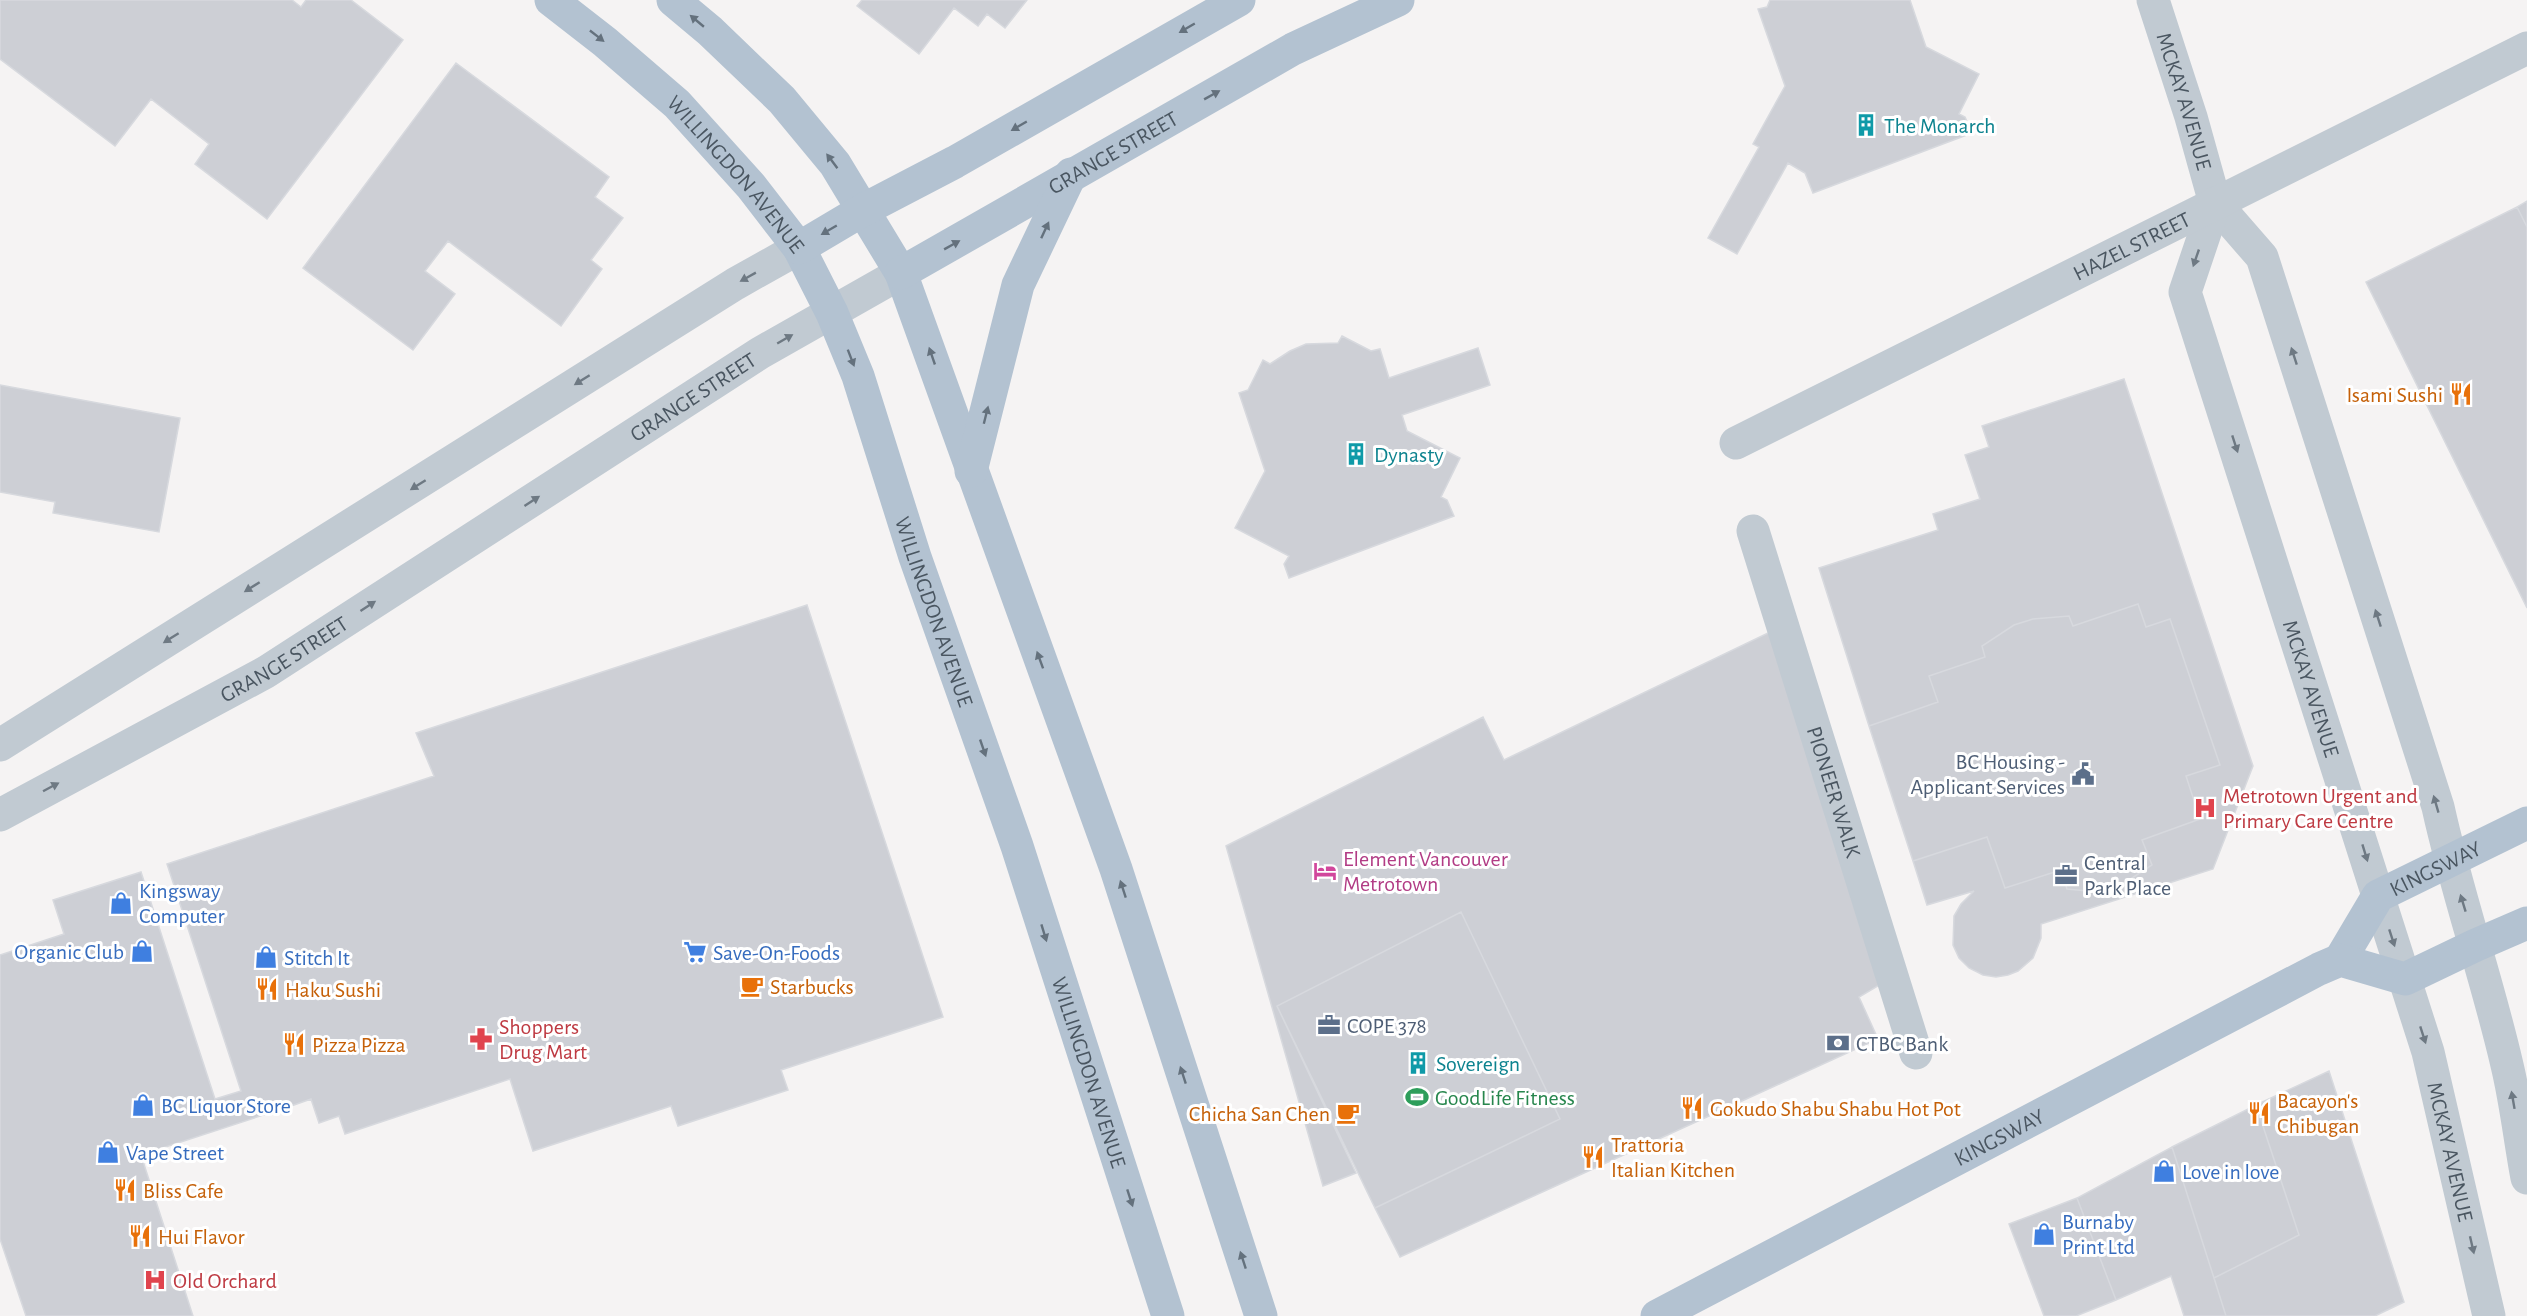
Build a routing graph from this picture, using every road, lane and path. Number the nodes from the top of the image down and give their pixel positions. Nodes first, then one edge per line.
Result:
1 (551, 0) edge
2 (673, 0) edge
3 (1239, 0) edge
4 (1398, 0) edge
5 (2153, 0) edge
6 (2527, 48) edge
7 (1071, 174) junction
8 (2215, 203) junction
9 (864, 210) junction
10 (799, 248) junction
11 (901, 273) junction
12 (832, 313) junction
13 (1736, 443) dead end
14 (971, 471) junction
15 (1753, 531) dead end
16 (0, 745) edge
17 (0, 815) edge
18 (2527, 823) edge
19 (2450, 861) junction
20 (2378, 896) junction
21 (2527, 923) edge
22 (2476, 945) junction
23 (2340, 960) junction
24 (2405, 979) junction
25 (1916, 1053) dead end
26 (2527, 1178) edge
27 (1168, 1316) edge
28 (1261, 1316) edge
29 (1657, 1316) edge
30 (2488, 1316) edge

1 -> 10 main road, WILLINGDON AVENUE
9 -> 2 main road
3 -> 9 main road
7 -> 4 main road, GRANGE STREET
5 - 8 street, MCKAY AVENUE
6 - 8 street, HAZEL STREET
11 -> 7 main road, GRANGE STREET
14 -> 7 main road
8 - 13 street, HAZEL STREET
19 -> 8 street, MCKAY AVENUE
8 -> 20 street, MCKAY AVENUE
9 -> 10 main road
9 - 11 main road
10 - 12 main road, WILLINGDON AVENUE
10 -> 16 street
11 - 12 street, GRANGE STREET
14 -> 11 main road
17 -> 12 street, GRANGE STREET
12 -> 27 main road, WILLINGDON AVENUE
28 -> 14 main road
15 - 25 street, PIONEER WALK
18 - 19 main road, KINGSWAY
19 - 20 main road, KINGSWAY
22 -> 19 street, MCKAY AVENUE
20 - 23 main road, KINGSWAY
20 -> 24 street, MCKAY AVENUE
21 - 22 main road
22 - 24 main road
26 -> 22 street, MCKAY AVENUE
23 - 24 main road
23 - 29 main road, KINGSWAY
24 -> 30 street, MCKAY AVENUE

